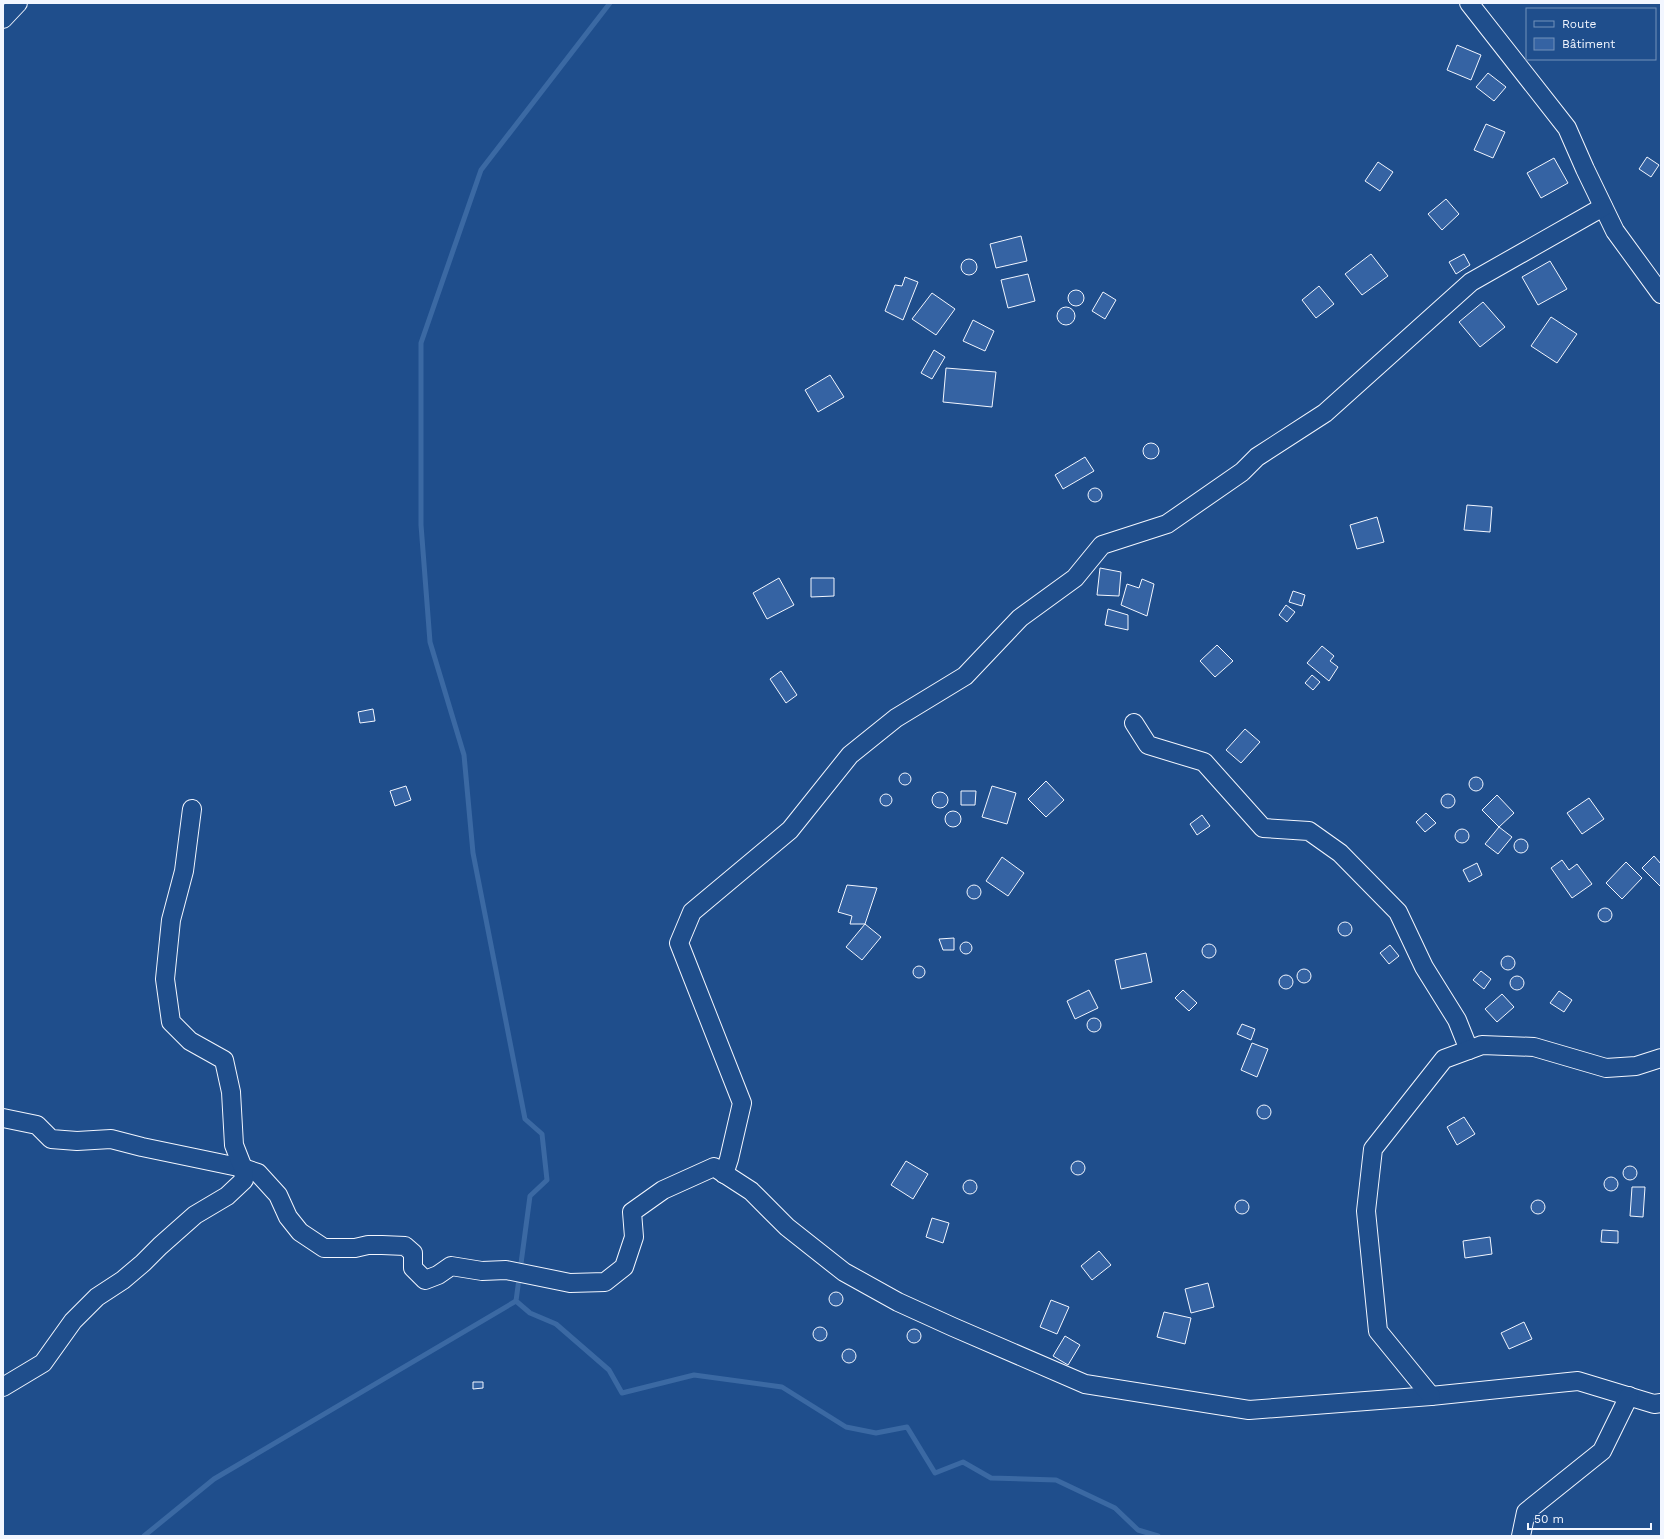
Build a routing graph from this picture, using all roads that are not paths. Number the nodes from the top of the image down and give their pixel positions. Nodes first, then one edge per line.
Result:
1 (18, 3) edge
2 (1469, 3) edge
3 (3, 19) edge
4 (1603, 207) junction
5 (1661, 294) edge
6 (1134, 723) dead end
7 (192, 809) dead end
8 (1469, 1050) junction
9 (1661, 1058) edge
10 (3, 1118) edge
11 (243, 1168) junction
12 (724, 1174) junction
13 (3, 1387) edge
14 (1431, 1396) junction
15 (1630, 1396) junction
16 (1661, 1403) edge
17 (1521, 1536) edge

1 - 3 street
2 - 4 street
4 - 5 street
4 - 12 street
6 - 8 street
7 - 11 street
8 - 9 street
8 - 14 street
10 - 11 street
11 - 12 street
11 - 13 street
12 - 14 street
14 - 15 street
15 - 16 street
15 - 17 street

